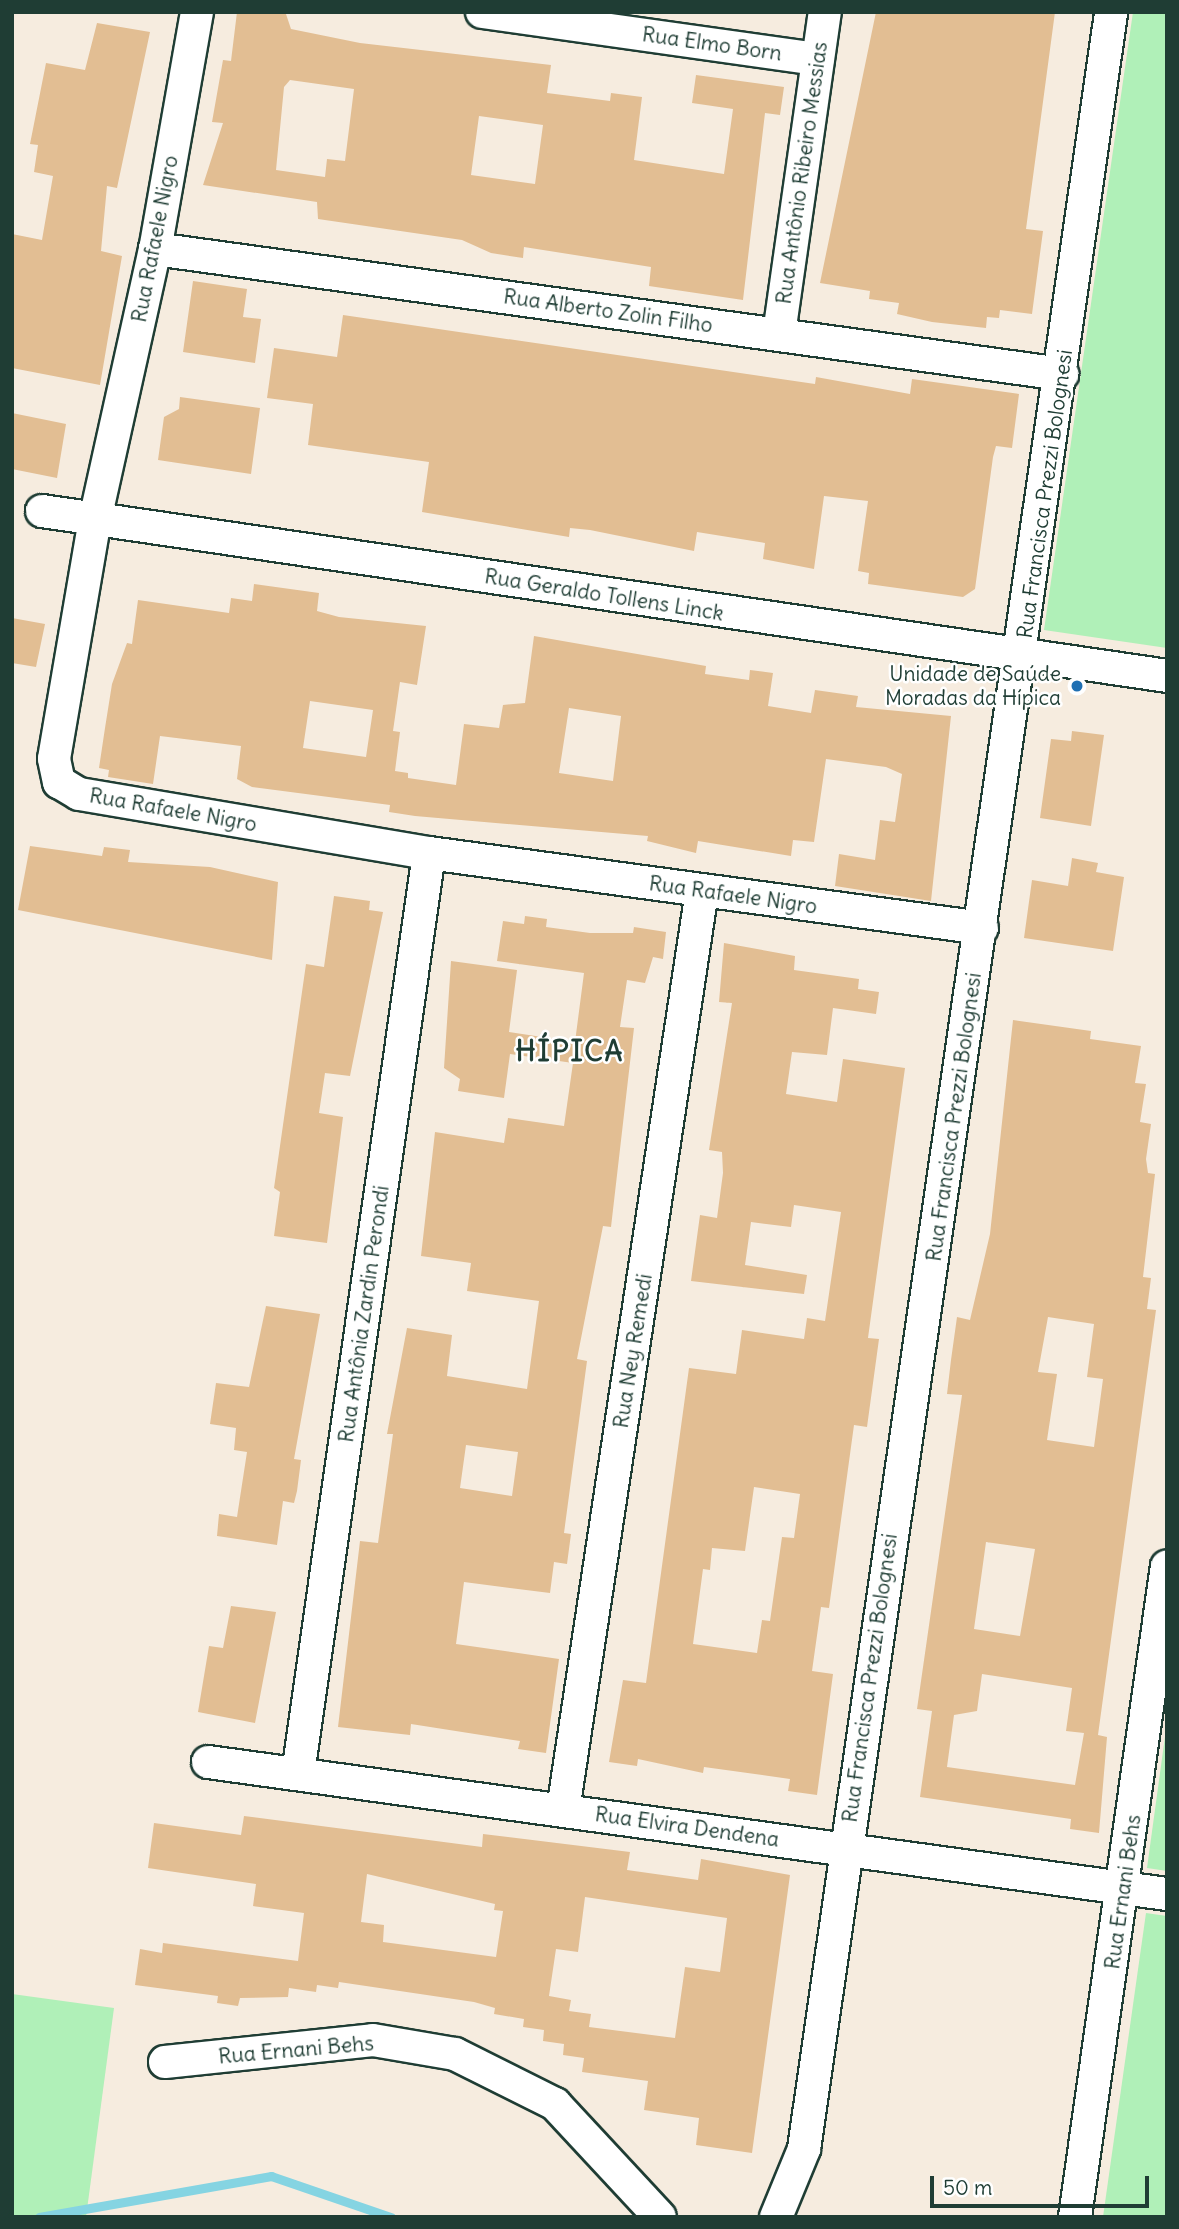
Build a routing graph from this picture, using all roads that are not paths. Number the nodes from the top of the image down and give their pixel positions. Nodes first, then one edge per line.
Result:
1 (197, 12) edge
2 (482, 12) edge
3 (825, 12) edge
4 (1111, 12) edge
5 (544, 16) edge
6 (818, 59) junction
7 (155, 249) junction
8 (779, 334) junction
9 (1062, 374) junction
10 (42, 511) dead end
11 (95, 519) junction
12 (1022, 658) junction
13 (1167, 676) edge
14 (429, 853) junction
15 (702, 891) junction
16 (982, 928) junction
17 (1167, 1566) edge
18 (208, 1762) dead end
19 (298, 1774) junction
20 (564, 1810) junction
21 (845, 1849) junction
22 (1125, 1889) junction
23 (1167, 1894) edge
24 (164, 2062) dead end
25 (660, 2217) edge
26 (776, 2217) edge
27 (1075, 2217) edge

1 - 7 street, Rua Rafaele Nigro
2 - 5 street, Rua Elmo Born
3 - 6 street, Rua Antônio Ribeiro Messias
4 - 9 street, Rua Francisca Prezzi Bolognesi
5 - 6 street, Rua Elmo Born
6 - 8 street, Rua Antônio Ribeiro Messias
7 - 8 street, Rua Alberto Zolin Filho
7 - 11 street, Rua Rafaele Nigro
8 - 9 street, Rua Alberto Zolin Filho
9 - 12 street, Rua Francisca Prezzi Bolognesi
10 - 11 street, Rua Geraldo Tollens Linck
11 - 12 street, Rua Geraldo Tollens Linck
11 - 14 street, Rua Rafaele Nigro
12 - 13 street, Rua Geraldo Tollens Linck
12 - 16 street, Rua Francisca Prezzi Bolognesi
14 - 15 street, Rua Rafaele Nigro
14 - 19 street, Rua Antônia Zardin Perondi
15 - 16 street, Rua Rafaele Nigro
15 - 20 street, Rua Ney Remedi
16 - 21 street, Rua Francisca Prezzi Bolognesi
17 - 22 street, Rua Ernani Behs
18 - 19 street, Rua Elvira Dendena
19 - 20 street, Rua Elvira Dendena
20 - 21 street, Rua Elvira Dendena
21 - 22 street, Rua Elvira Dendena
21 - 26 street, Rua Francisca Prezzi Bolognesi
22 - 23 street, Rua Elvira Dendena
22 - 27 street, Rua Ernani Behs
24 - 25 street, Rua Ernani Behs

